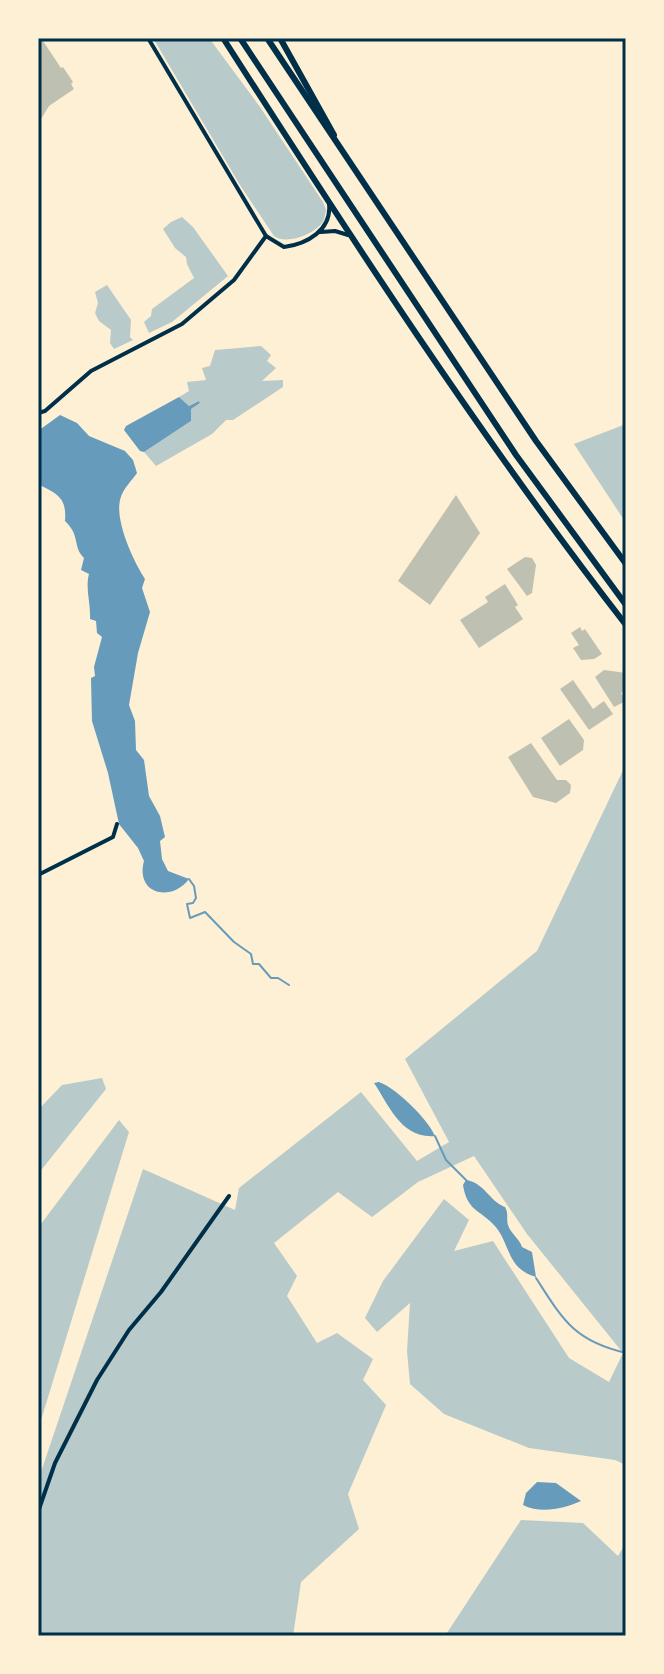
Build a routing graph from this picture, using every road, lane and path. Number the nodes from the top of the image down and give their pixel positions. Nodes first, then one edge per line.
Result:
1 (148, 38) edge
2 (223, 38) edge
3 (267, 38) edge
4 (280, 38) edge
5 (241, 39) edge
6 (342, 148) junction
7 (327, 198) junction
8 (319, 232) junction
9 (266, 236) junction
10 (355, 240) junction
11 (39, 415) edge
12 (626, 564) edge
13 (626, 605) edge
14 (626, 625) edge
15 (117, 824) dead end
16 (38, 875) edge
17 (229, 1196) dead end
18 (38, 1512) edge

1 - 9 street
2 - 7 main road
3 - 6 main road
4 - 6 main road
5 - 13 main road
6 - 12 main road
7 - 8 street
7 - 10 main road
8 - 9 street
8 - 10 street
9 - 11 street
10 - 14 main road
15 - 16 street
17 - 18 street

